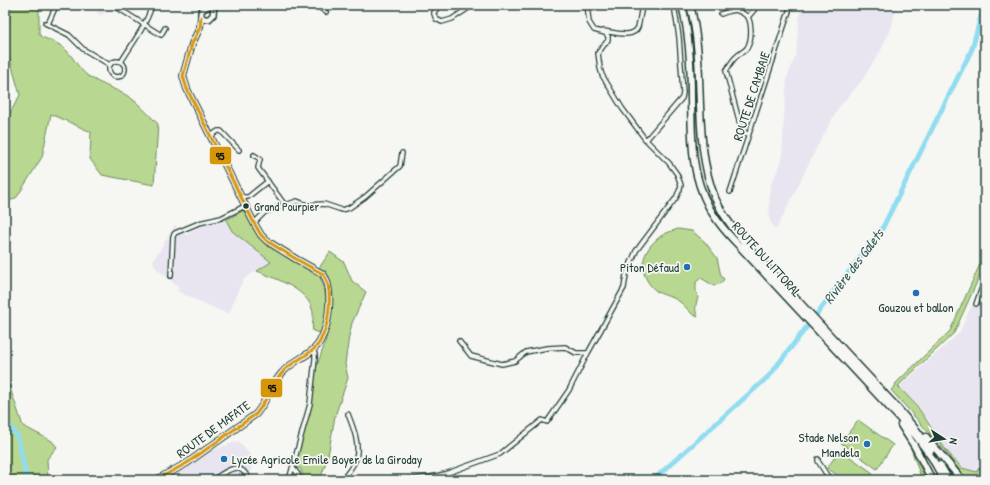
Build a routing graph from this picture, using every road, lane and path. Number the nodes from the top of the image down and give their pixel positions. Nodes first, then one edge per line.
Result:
1 (117, 5) edge
2 (152, 5) edge
3 (214, 5) edge
4 (316, 5) edge
5 (441, 5) edge
6 (473, 5) edge
7 (587, 5) edge
8 (643, 5) edge
9 (674, 5) edge
10 (682, 5) edge
11 (690, 5) edge
12 (757, 5) edge
13 (791, 5) edge
14 (56, 8) dead end
15 (204, 8) edge
16 (212, 12) junction
17 (326, 12) dead end
18 (721, 14) dead end
19 (748, 17) junction
20 (207, 20) junction
21 (144, 24) junction
22 (200, 27) junction
23 (165, 28) dead end
24 (594, 30) junction
25 (121, 62) junction
26 (110, 65) junction
27 (749, 134) junction
28 (211, 136) junction
29 (646, 140) junction
30 (239, 150) dead end
31 (402, 153) dead end
32 (254, 155) dead end
33 (268, 181) junction
34 (730, 192) dead end
35 (241, 197) junction
36 (285, 205) junction
37 (245, 206) junction
38 (254, 223) junction
39 (745, 248) junction
40 (172, 276) dead end
41 (985, 279) edge
42 (976, 304) dead end
43 (458, 340) dead end
44 (313, 350) junction
45 (588, 353) junction
46 (308, 354) junction
47 (315, 360) junction
48 (872, 384) junction
49 (878, 395) junction
50 (893, 403) junction
51 (348, 414) dead end
52 (818, 459) dead end
53 (293, 468) junction
54 (156, 480) edge
55 (214, 480) edge
56 (249, 480) edge
57 (290, 480) edge
58 (299, 480) edge
59 (342, 480) edge
60 (406, 480) edge
61 (830, 480) edge
62 (932, 480) edge
63 (944, 480) edge
64 (949, 480) edge
65 (961, 480) edge

1 - 21 street
2 - 21 street
3 - 16 main road
4 - 17 street
5 - 6 street
7 - 24 street
8 - 24 street
9 - 29 street
10 - 39 highway, ROUTE DU LITTORAL
11 - 39 highway, ROUTE DU LITTORAL
12 - 19 street
13 - 27 street, ROUTE DE CAMBAIE
14 - 26 street
15 - 16 main road
15 - 20 main road
15 - 22 main road, ROUTE DE MAFATE
16 - 20 main road, ROUTE DE MAFATE
18 - 19 street
19 - 27 street
20 - 22 main road, ROUTE DE MAFATE
21 - 23 street
21 - 25 street
22 - 28 main road, ROUTE DE MAFATE
24 - 29 street
25 - 26 street
25 - 26 street
27 - 34 street, ROUTE DE CAMBAIE
28 - 30 street
28 - 35 main road, ROUTE DE MAFATE
29 - 45 street
31 - 36 street
32 - 33 street
33 - 35 street
33 - 36 street
35 - 37 main road, ROUTE DE MAFATE
36 - 38 street
37 - 38 main road, ROUTE DE MAFATE
37 - 40 street
38 - 44 main road, ROUTE DE MAFATE
39 - 48 highway, ROUTE DU LITTORAL
41 - 42 street
43 - 45 street
44 - 46 main road, ROUTE DE MAFATE
44 - 47 street
45 - 60 street
46 - 47 street
46 - 54 main road, ROUTE DE MAFATE
47 - 53 street
48 - 49 highway, ROUTE DU LITTORAL
48 - 50 highway, ROUTE DU LITTORAL
49 - 62 highway
49 - 63 highway, ROUTE DU LITTORAL
50 - 64 highway, ROUTE DU LITTORAL
50 - 65 highway
51 - 59 street
52 - 61 street
53 - 57 street
53 - 58 street
55 - 56 street

